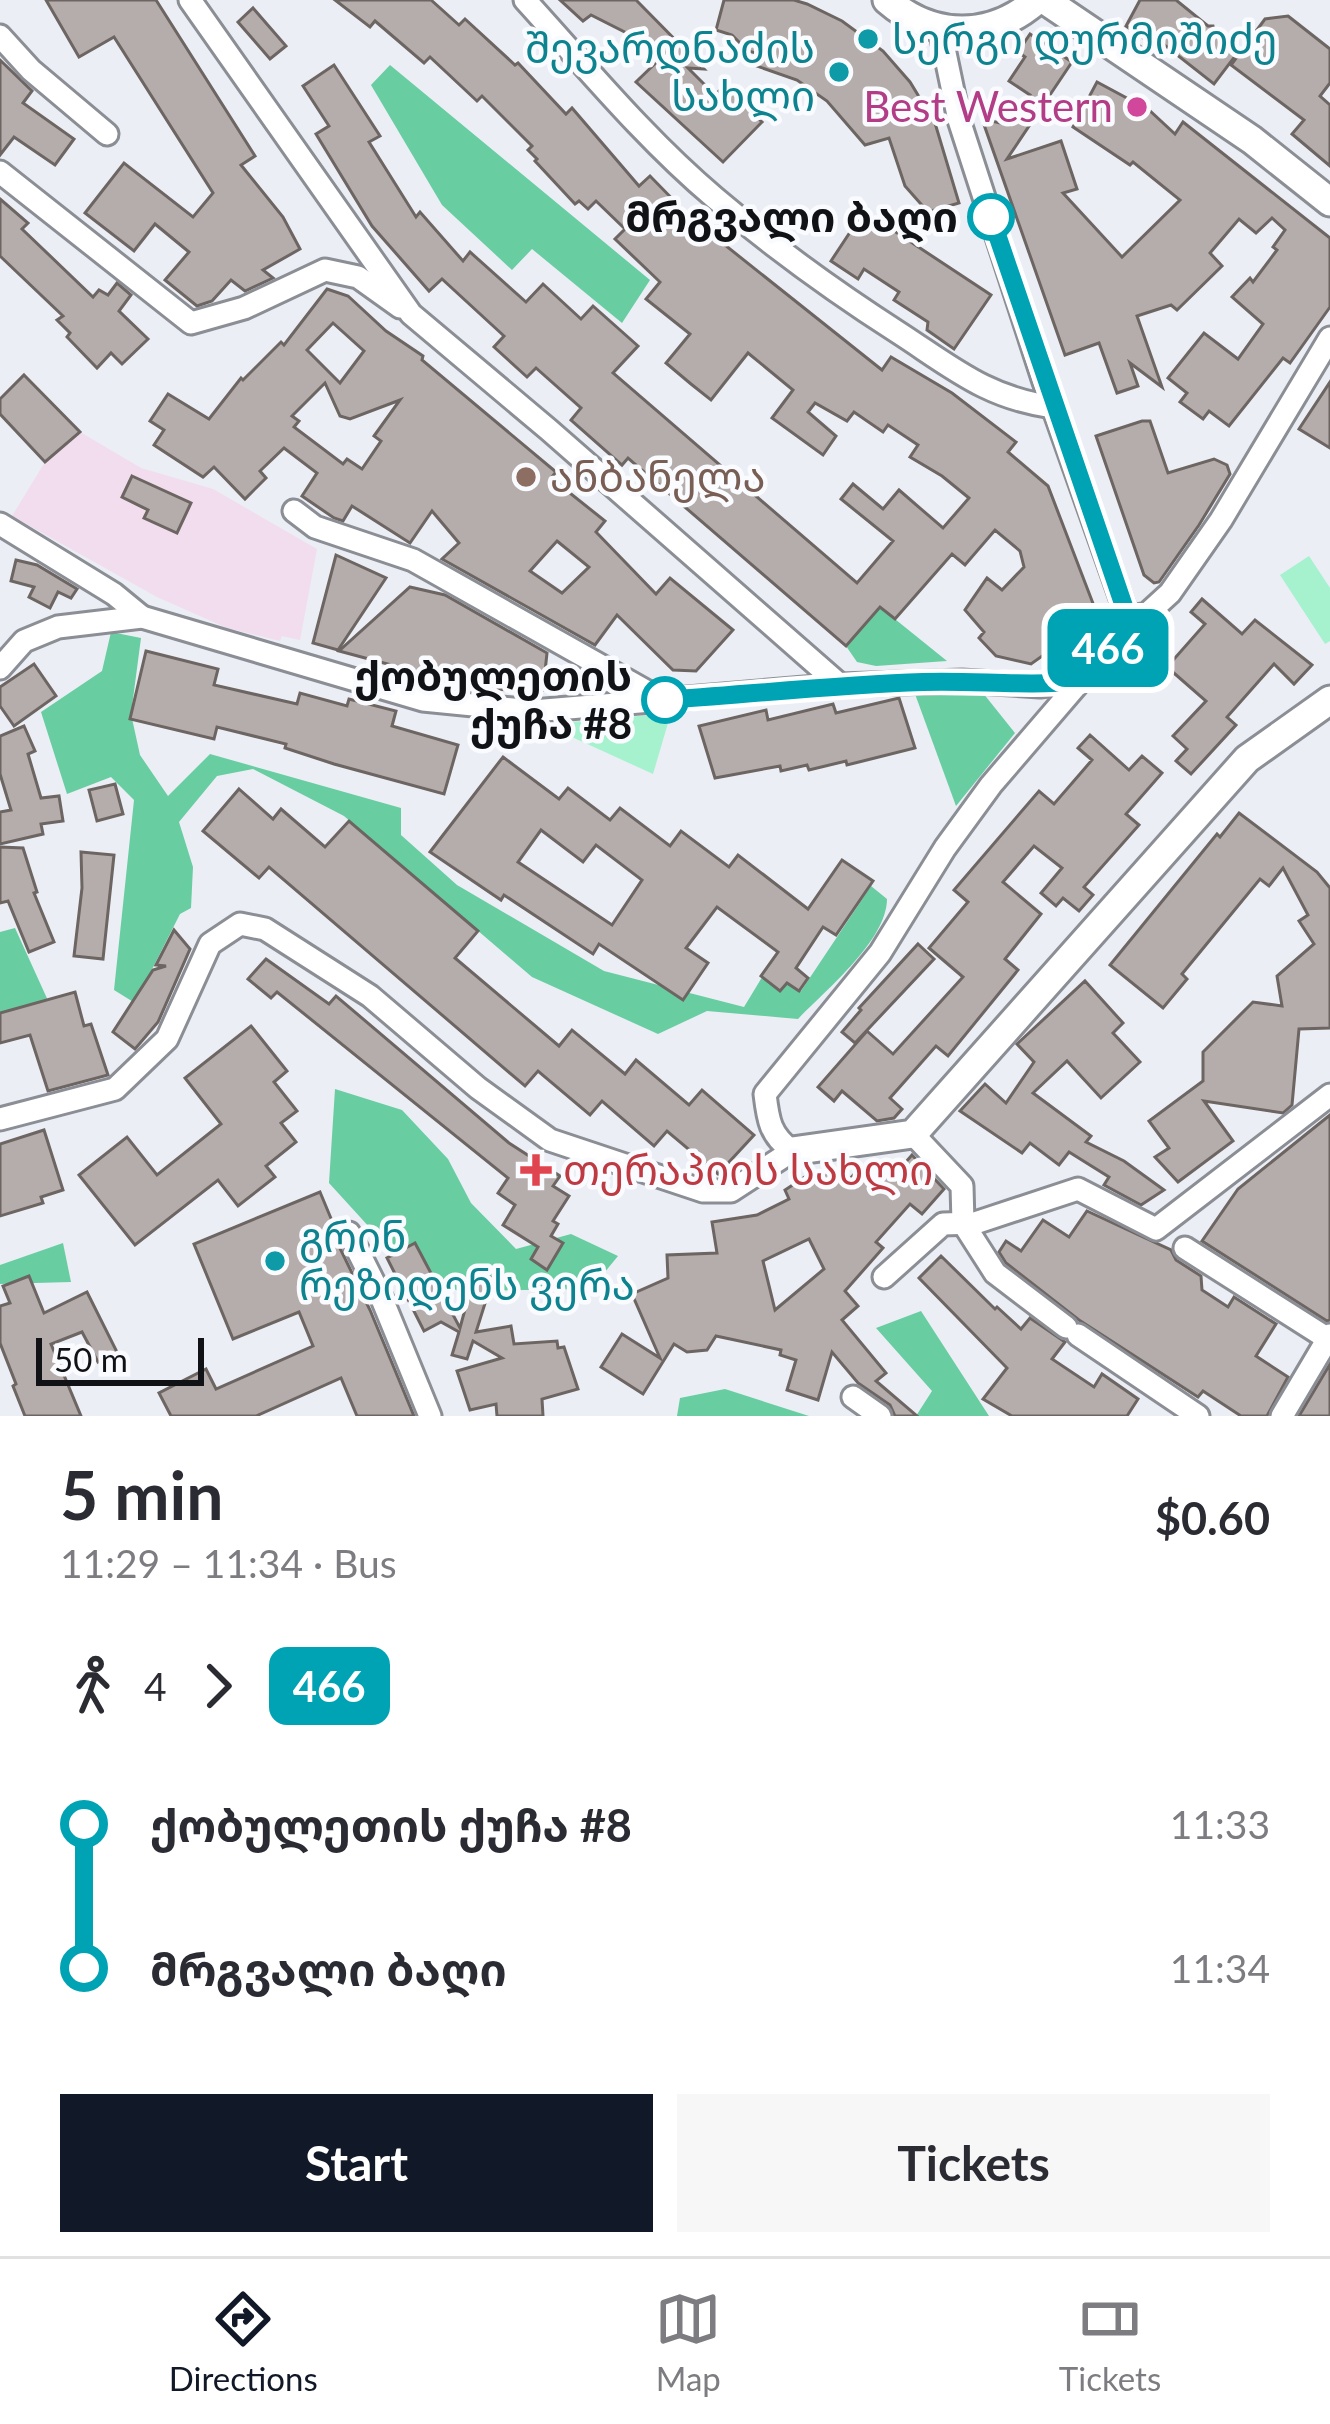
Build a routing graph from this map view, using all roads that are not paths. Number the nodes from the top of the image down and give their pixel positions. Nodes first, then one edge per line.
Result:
1 (190, 0) edge
2 (525, 0) edge
3 (886, 0) edge
4 (1041, 0) edge
5 (940, 29) junction
6 (0, 37) edge
7 (107, 134) dead end
8 (0, 172) edge
9 (1330, 202) edge
10 (410, 314) junction
11 (1330, 338) edge
12 (1053, 407) junction
13 (294, 511) dead end
14 (0, 524) edge
15 (142, 617) junction
16 (1128, 618) junction
17 (0, 668) edge
18 (1079, 681) junction
19 (840, 685) junction
20 (663, 700) junction
21 (1330, 700) edge
22 (1330, 1095) edge
23 (0, 1119) edge
24 (913, 1134) junction
25 (792, 1151) junction
26 (964, 1223) junction
27 (349, 1233) dead end
28 (1185, 1248) dead end
29 (884, 1277) dead end
30 (1329, 1337) edge
31 (853, 1397) dead end
32 (430, 1416) edge
33 (880, 1416) edge
34 (1198, 1416) edge
35 (1282, 1416) edge

1 - 10 street
2 - 12 street
3 - 5 street
4 - 5 street
4 - 9 street
5 - 12 street
6 - 7 street
8 - 10 street
10 - 19 street
11 - 16 street
12 - 16 street
13 - 20 street
14 - 15 street
15 - 17 street
15 - 20 street
16 - 18 street
18 - 19 street
18 - 25 street
19 - 20 street
21 - 24 street
22 - 26 street
23 - 25 street
24 - 25 street
24 - 26 street
26 - 29 street
26 - 34 street
27 - 32 street
28 - 30 street
30 - 35 street
31 - 33 street

